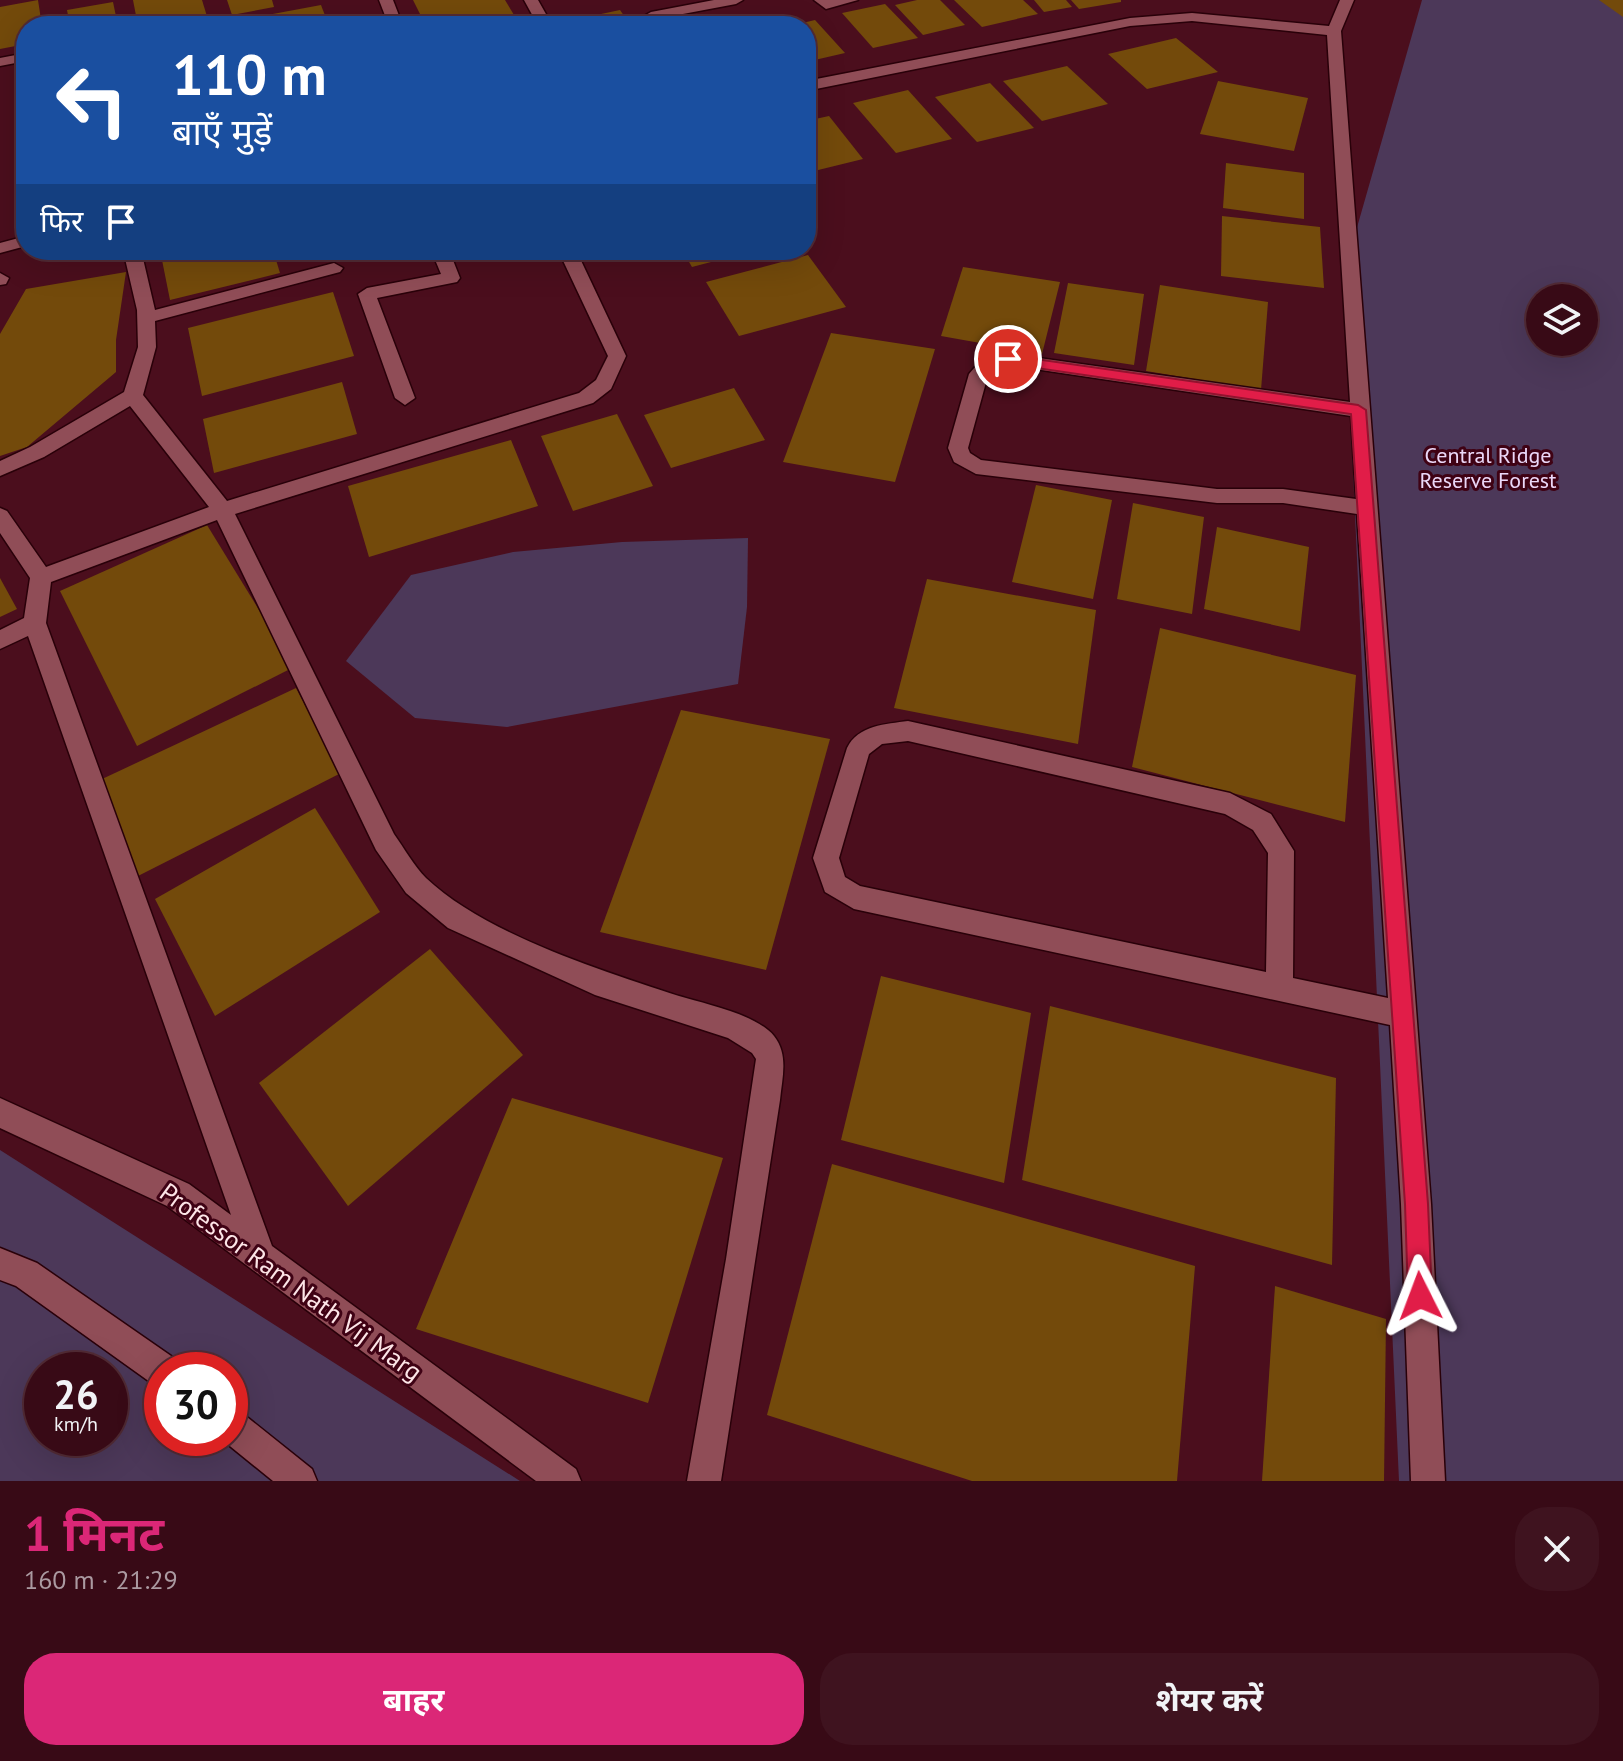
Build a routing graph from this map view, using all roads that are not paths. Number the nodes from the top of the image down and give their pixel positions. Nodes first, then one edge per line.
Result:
1 (736, 0) edge
2 (821, 0) edge
3 (851, 0) edge
4 (1347, 0) edge
5 (673, 16) edge
6 (1334, 31) junction
7 (816, 84) edge
8 (134, 260) edge
9 (444, 260) edge
10 (572, 260) edge
11 (334, 268) dead end
12 (146, 318) junction
13 (133, 396) junction
14 (405, 398) dead end
15 (1358, 410) junction
16 (0, 469) edge
17 (1365, 508) junction
18 (223, 510) junction
19 (0, 516) edge
20 (41, 577) junction
21 (35, 623) junction
22 (0, 640) edge
23 (1279, 988) junction
24 (1402, 1014) junction
25 (0, 1113) edge
26 (260, 1255) junction
27 (0, 1264) edge
28 (144, 1357) edge
29 (248, 1439) edge
30 (300, 1481) edge
31 (564, 1481) edge
32 (704, 1481) edge
33 (1428, 1481) edge

1 - 5 street
2 - 3 street
4 - 6 street
6 - 7 street
6 - 15 street
8 - 12 street
9 - 14 street
10 - 18 street
11 - 12 street
12 - 13 street
13 - 16 street
13 - 18 street
15 - 17 street
15 - 17 street
17 - 24 street
18 - 20 street
18 - 32 street
19 - 20 street
20 - 21 street
21 - 22 street
21 - 26 street
23 - 23 street
23 - 24 street
24 - 33 street
25 - 26 street, Professor Ram Nath Vij Marg
26 - 31 street, Professor Ram Nath Vij Marg
27 - 28 street
29 - 30 street

